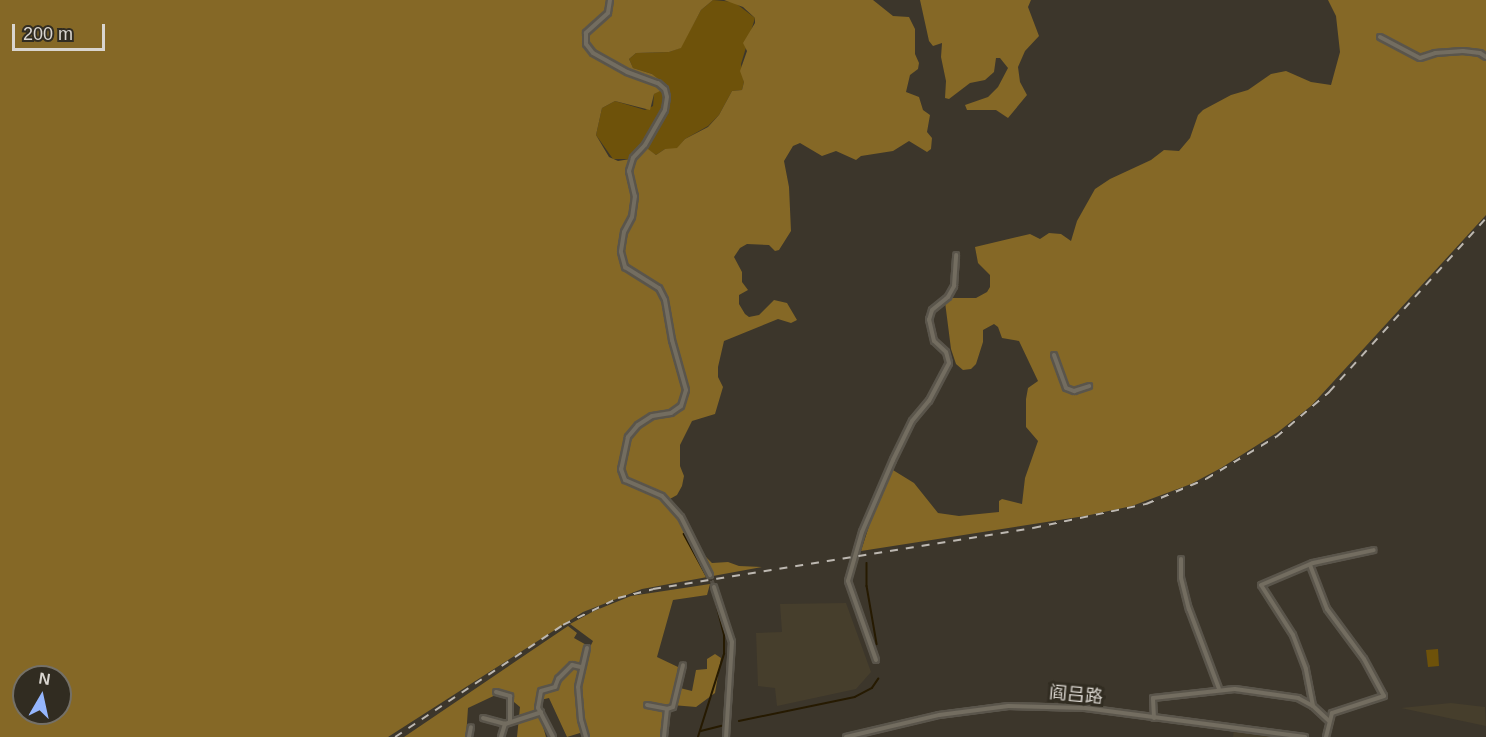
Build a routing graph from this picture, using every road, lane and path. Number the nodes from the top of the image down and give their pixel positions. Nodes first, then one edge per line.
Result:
1 (610, 0) edge
2 (1380, 36) dead end
3 (1486, 57) edge
4 (956, 255) dead end
5 (1054, 355) dead end
6 (1089, 386) dead end
7 (1374, 550) dead end
8 (1181, 559) dead end
9 (1310, 565) junction
10 (710, 575) tunnel mouth
11 (714, 587) tunnel mouth
12 (587, 648) dead end
13 (876, 660) dead end
14 (683, 665) dead end
15 (581, 667) junction
16 (1219, 689) junction
17 (496, 692) dead end
18 (647, 705) dead end
19 (1313, 706) junction
20 (667, 710) junction
21 (541, 712) junction
22 (483, 718) dead end
23 (1154, 718) junction
24 (1329, 722) junction
25 (507, 723) junction
26 (471, 727) dead end
27 (469, 737) edge
28 (501, 737) edge
29 (553, 737) edge
30 (586, 737) edge
31 (664, 737) edge
32 (726, 737) edge
33 (846, 737) edge
34 (1305, 737) edge
35 (1326, 737) edge

1 - 10 street
2 - 3 street
4 - 13 street
5 - 6 street
7 - 9 street
8 - 16 street
9 - 19 street
9 - 24 street
11 - 32 street
12 - 15 street
14 - 20 street
15 - 21 street
15 - 30 street
16 - 19 street
16 - 23 street
17 - 25 street
18 - 20 street
19 - 24 street
20 - 31 street
21 - 25 street
21 - 29 street
22 - 25 street
23 - 33 street, 阎吕路
23 - 34 street, 阎吕路
24 - 35 street
25 - 28 street
26 - 27 street

